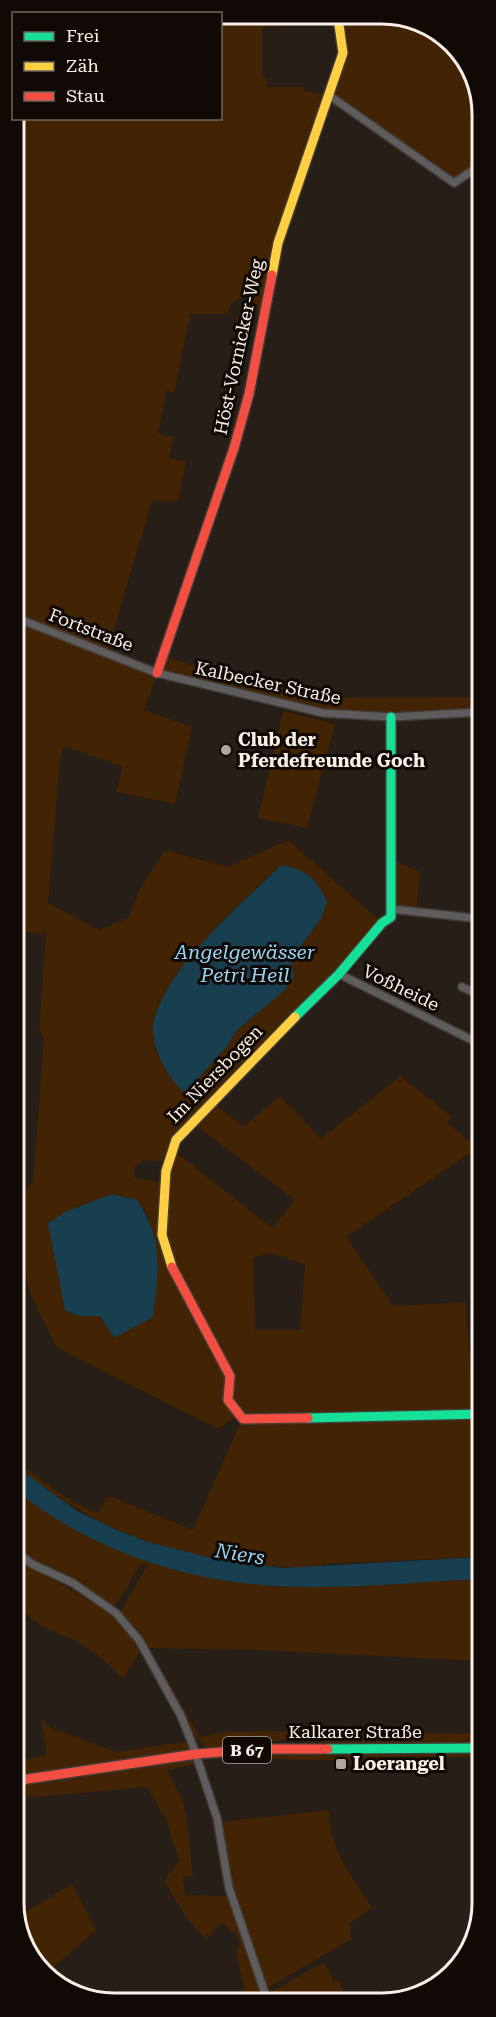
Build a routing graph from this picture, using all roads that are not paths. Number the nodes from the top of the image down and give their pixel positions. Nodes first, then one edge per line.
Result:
1 (339, 24) edge
2 (330, 96) junction
3 (472, 171) edge
4 (24, 621) edge
5 (157, 673) junction
6 (472, 713) edge
7 (391, 717) junction
8 (391, 909) junction
9 (472, 919) edge
10 (339, 974) junction
11 (462, 987) dead end
12 (472, 992) edge
13 (472, 1040) edge
14 (472, 1414) edge
15 (24, 1558) edge
16 (472, 1748) edge
17 (196, 1754) junction
18 (24, 1780) edge
19 (265, 1993) edge

1 - 2 street, Höst-Vornicker-Weg
2 - 3 street
2 - 5 street, Höst-Vornicker-Weg
4 - 5 street, Fortstraße
5 - 7 street, Kalbecker Straße
6 - 7 street, Kalbecker Straße
7 - 8 street
8 - 9 street
8 - 10 street, Im Niersbogen
10 - 13 street, Voßheide
10 - 14 street, Im Niersbogen
11 - 12 street
15 - 17 street
16 - 17 street, Kalkarer Straße / B 67
17 - 18 street, Kalkarer Straße / B 67
17 - 19 street

